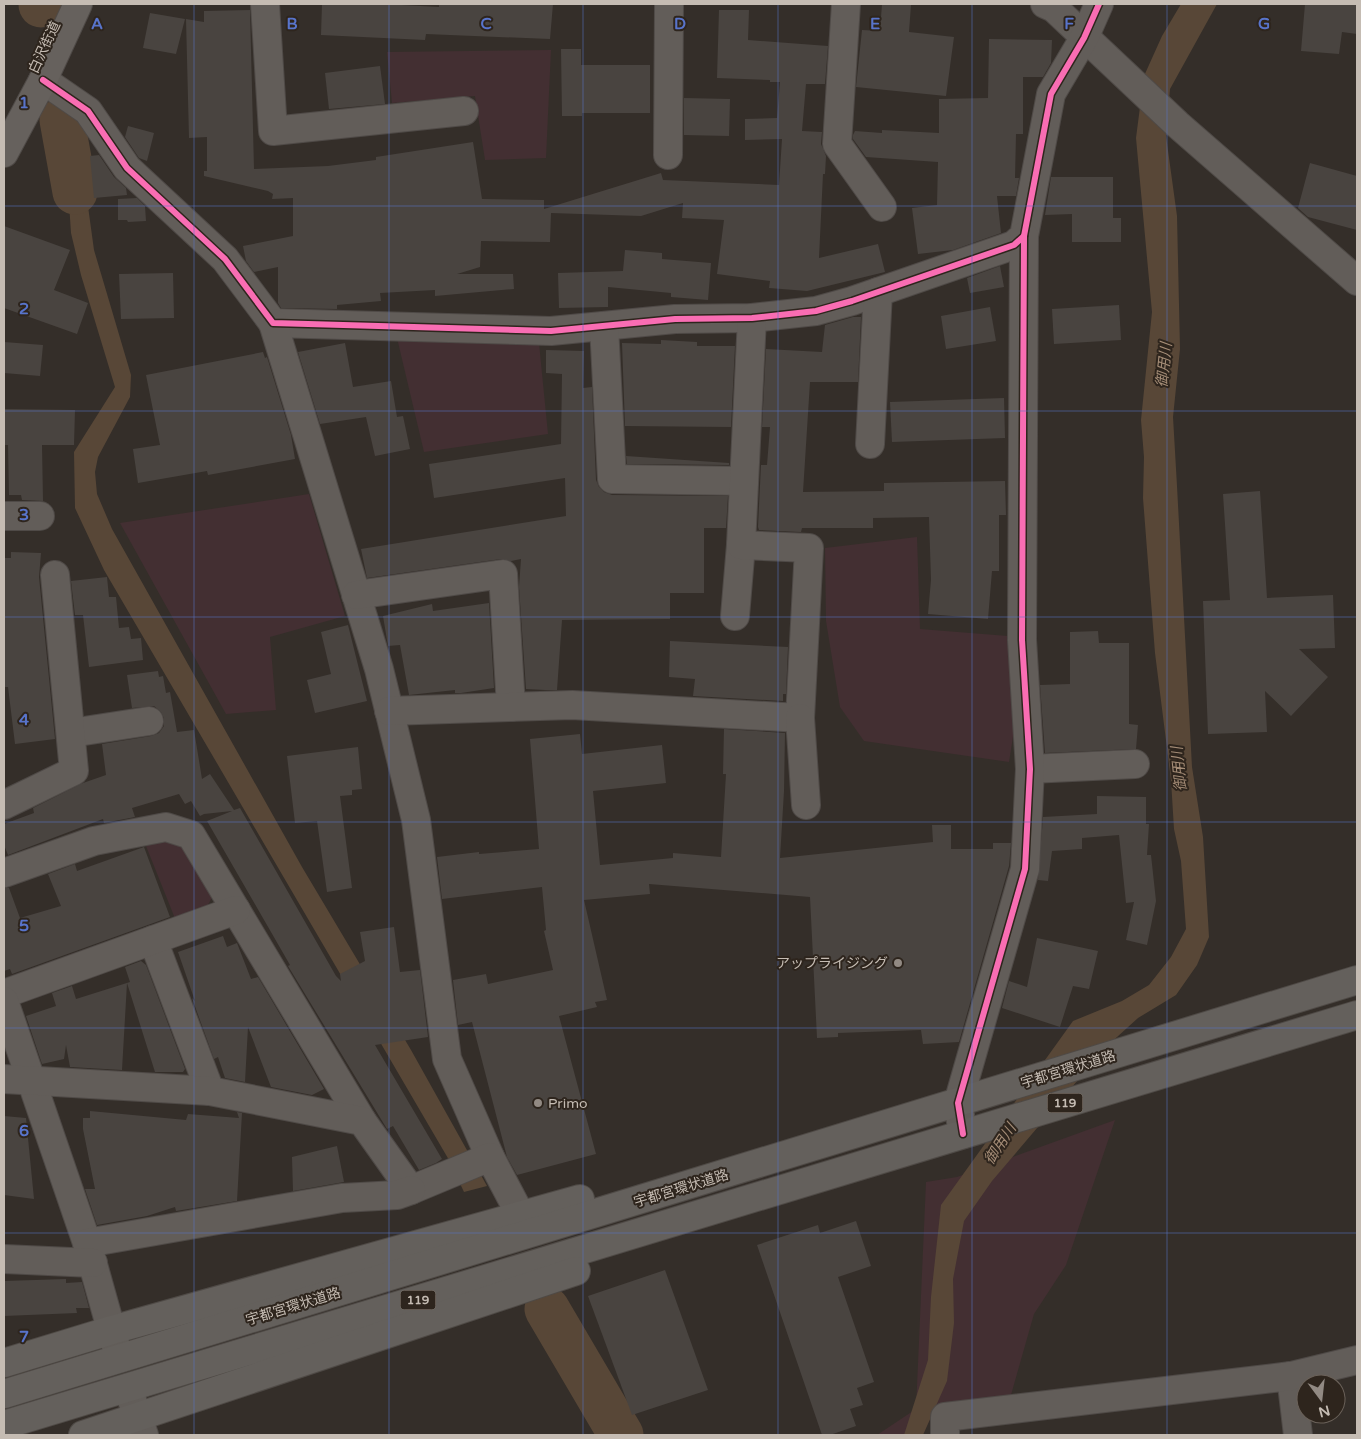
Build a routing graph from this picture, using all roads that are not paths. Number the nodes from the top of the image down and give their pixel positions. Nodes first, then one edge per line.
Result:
1 (78, 4) edge
2 (264, 4) edge
3 (669, 4) edge
4 (846, 4) edge
5 (1045, 4) edge
6 (1099, 4) edge
7 (1084, 38) junction
8 (43, 80) junction
9 (464, 111) dead end
10 (7, 137) edge
11 (668, 155) dead end
12 (882, 208) dead end
13 (1024, 236) junction
14 (1357, 281) edge
15 (878, 292) junction
16 (752, 318) junction
17 (273, 323) junction
18 (604, 326) junction
19 (870, 444) dead end
20 (744, 481) junction
21 (4, 516) edge
22 (40, 516) dead end
23 (741, 545) junction
24 (55, 575) dead end
25 (356, 596) junction
26 (735, 616) dead end
27 (511, 707) junction
28 (389, 711) junction
29 (800, 718) junction
30 (150, 721) dead end
31 (71, 733) junction
32 (1135, 764) dead end
33 (1030, 769) junction
34 (4, 805) edge
35 (806, 805) dead end
36 (4, 873) edge
37 (236, 910) junction
38 (153, 940) junction
39 (1357, 980) edge
40 (4, 994) edge
41 (4, 1001) edge
42 (1357, 1016) edge
43 (4, 1079) edge
44 (32, 1081) junction
45 (210, 1091) junction
46 (958, 1103) junction
47 (362, 1121) junction
48 (963, 1134) junction
49 (485, 1160) junction
50 (832, 1174) junction
51 (411, 1190) junction
52 (619, 1207) junction
53 (521, 1216) junction
54 (90, 1253) junction
55 (4, 1259) edge
56 (113, 1336) junction
57 (1357, 1360) edge
58 (4, 1363) edge
59 (1291, 1376) junction
60 (4, 1394) edge
61 (138, 1418) edge
62 (4, 1425) edge
63 (83, 1435) edge
64 (945, 1435) edge
65 (1298, 1435) edge

1 - 8 main road, 白沢街道
2 - 9 street
3 - 11 street
4 - 12 street
5 - 7 street
6 - 7 street
7 - 13 street
7 - 14 street
8 - 10 main road, 白沢街道
8 - 17 street
13 - 15 street
13 - 33 street
15 - 16 street
15 - 19 street
16 - 18 street
16 - 20 street
17 - 18 street
17 - 25 street
18 - 20 street
20 - 23 street
21 - 22 street
23 - 26 street
23 - 29 street
24 - 31 street
25 - 27 street
25 - 28 street
27 - 28 street
27 - 29 street
28 - 49 street
29 - 35 street
30 - 31 street
31 - 34 street
32 - 33 street
33 - 46 street
36 - 37 street
37 - 38 street
37 - 47 street
38 - 40 street
38 - 45 street
39 - 46 highway, 宇都宮環状道路 / 119
41 - 44 street
42 - 48 highway, 119
43 - 44 street
44 - 45 street
44 - 54 street
45 - 47 street
46 - 48 street
46 - 52 highway, 宇都宮環状道路 / 119
47 - 51 street
48 - 50 highway, 119
49 - 51 street
49 - 53 street
50 - 61 highway, 119
50 - 62 highway, 119
51 - 54 street
52 - 53 highway
52 - 60 highway, 宇都宮環状道路 / 119
53 - 56 highway
54 - 55 street
54 - 56 street
56 - 58 highway
57 - 59 street
59 - 64 street
59 - 65 street
61 - 63 highway, 119

